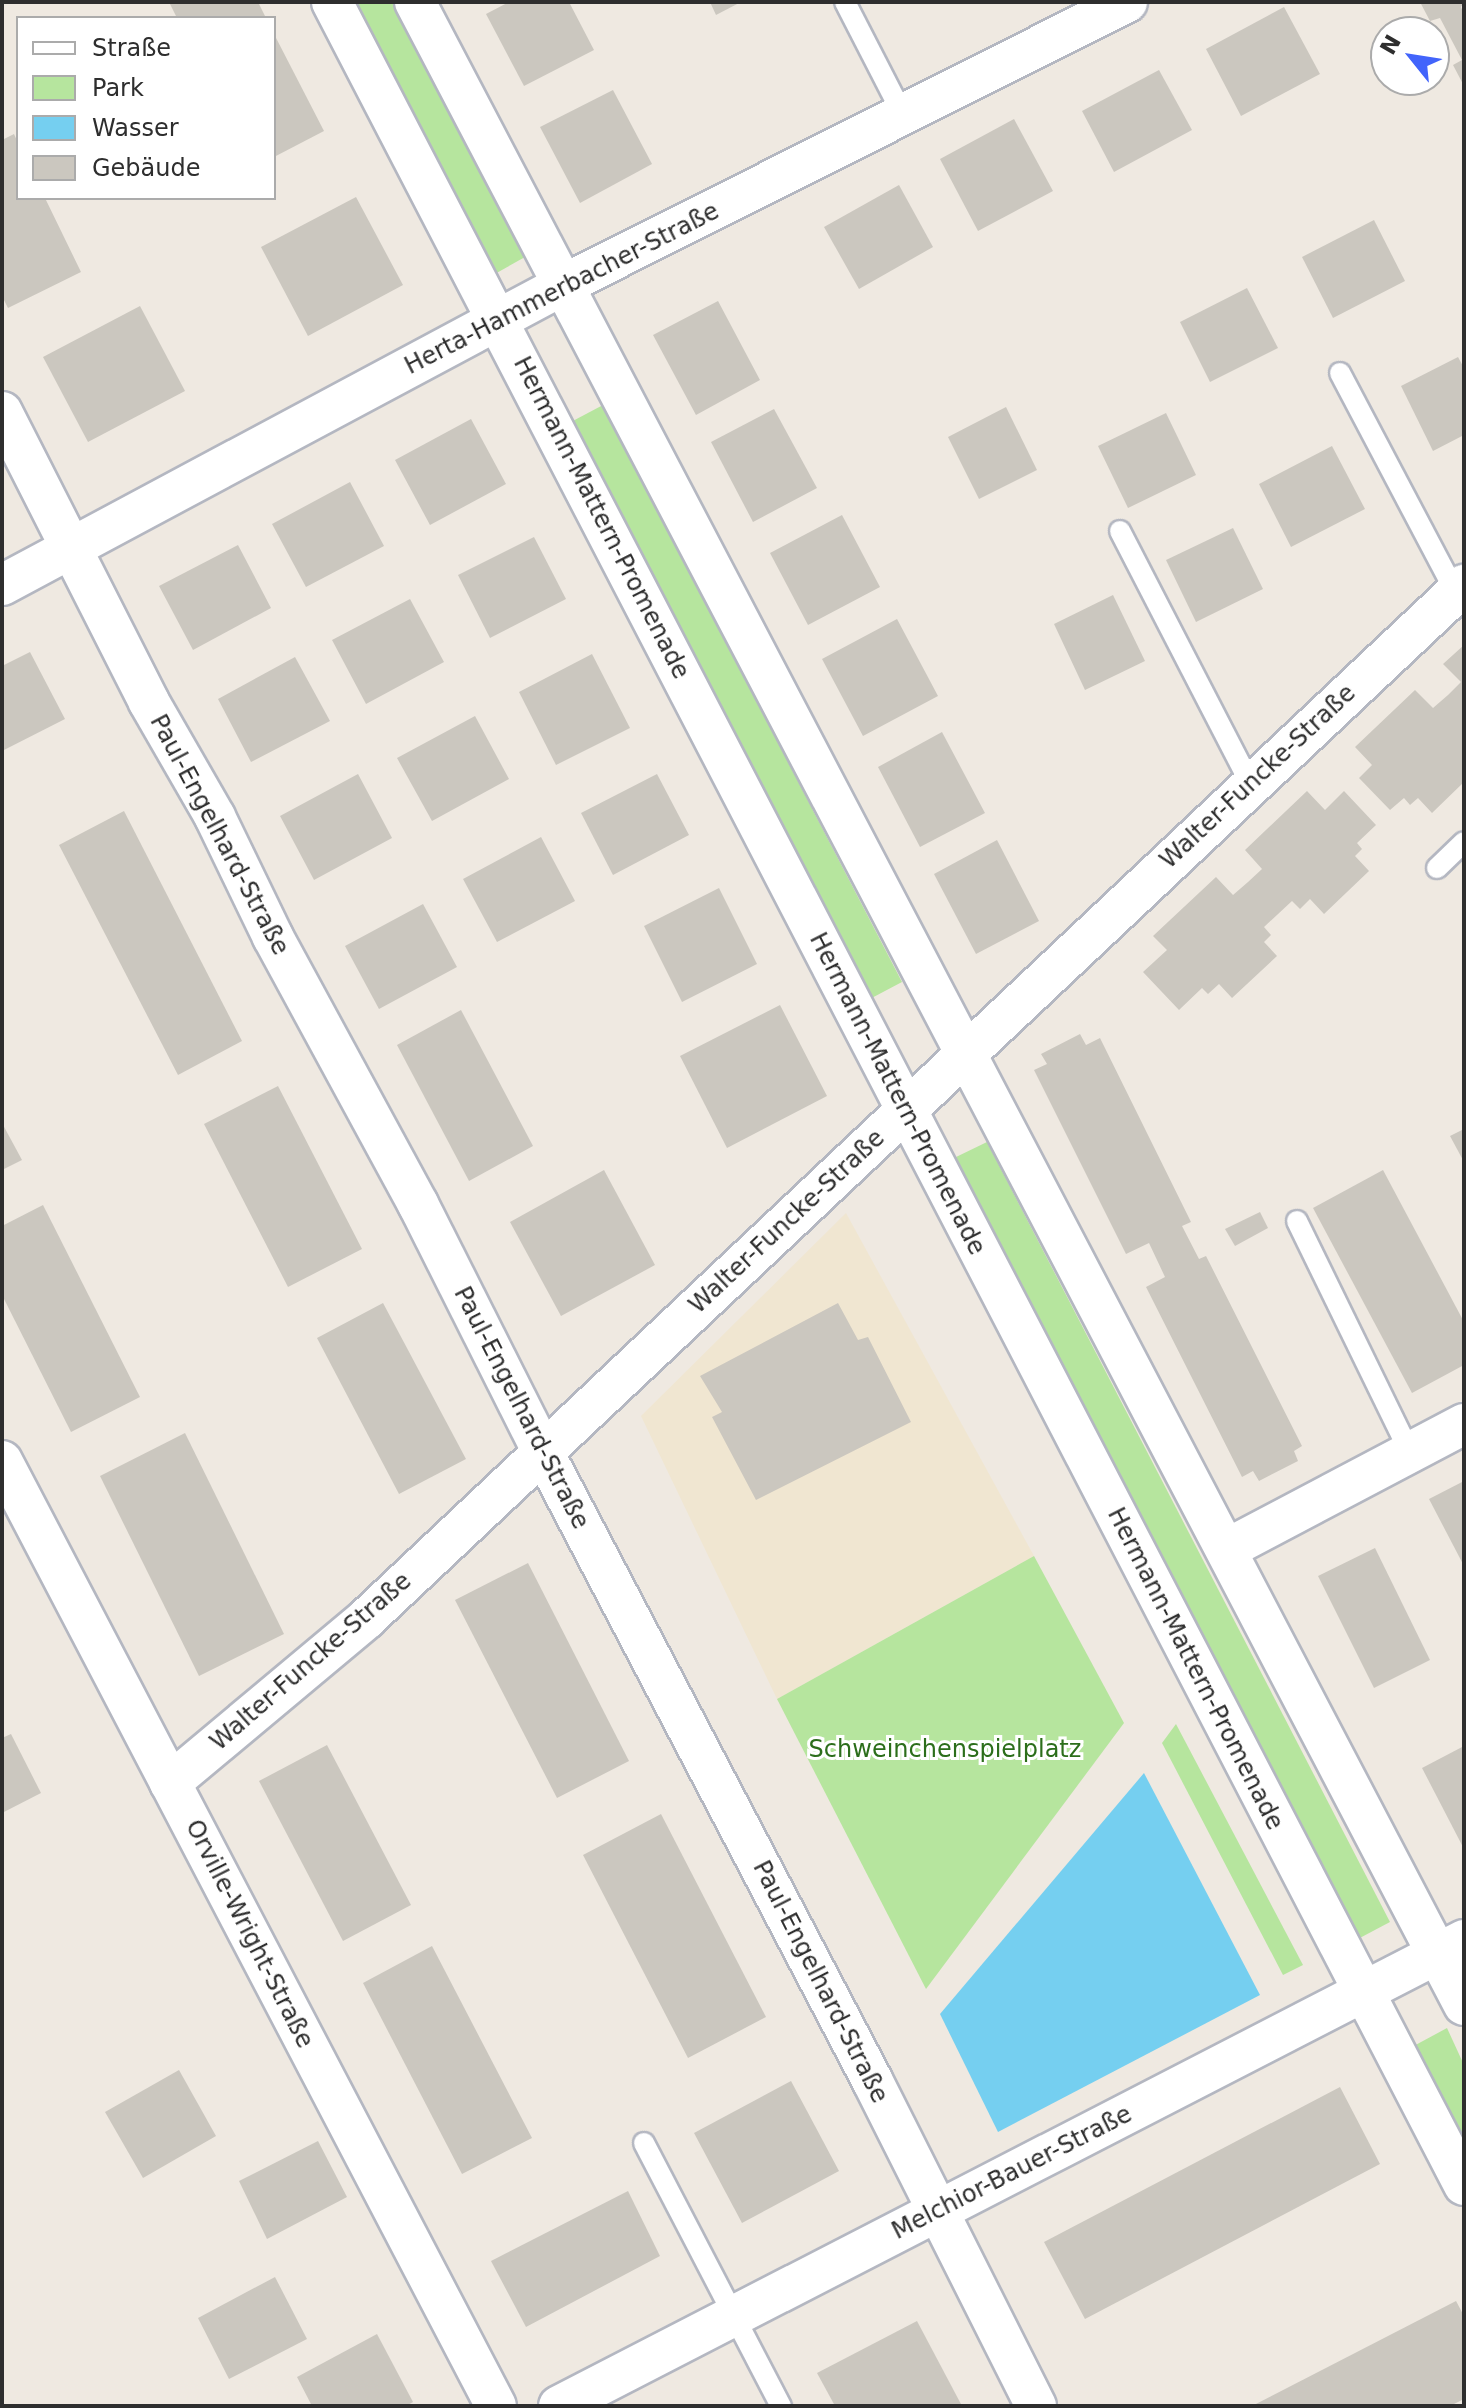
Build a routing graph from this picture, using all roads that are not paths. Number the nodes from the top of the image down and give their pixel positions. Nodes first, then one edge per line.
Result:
1 (332, 2) edge
2 (415, 2) edge
3 (845, 2) edge
4 (1127, 2) edge
5 (904, 117) junction
6 (563, 285) junction
7 (499, 319) junction
8 (1340, 373) dead end
9 (2, 412) edge
10 (1120, 531) dead end
11 (72, 549) junction
12 (2, 585) edge
13 (1460, 589) edge
14 (1250, 783) junction
15 (1464, 842) edge
16 (1437, 868) dead end
17 (968, 1053) junction
18 (905, 1112) junction
19 (1297, 1221) dead end
20 (1464, 1424) edge
21 (543, 1452) junction
22 (1410, 1453) junction
23 (2, 1461) edge
24 (1227, 1549) junction
25 (170, 1783) junction
26 (1451, 1947) edge
27 (1363, 1993) junction
28 (1464, 2005) edge
29 (644, 2143) dead end
30 (1464, 2185) edge
31 (936, 2211) junction
32 (734, 2315) junction
33 (496, 2406) edge
34 (559, 2406) edge
35 (781, 2406) edge
36 (1036, 2406) edge

1 - 7 street, Hermann-Mattern-Promenade
2 - 6 street
3 - 5 lane
4 - 5 street, Herta-Hammerbacher-Straße
5 - 6 street, Herta-Hammerbacher-Straße
6 - 7 street, Herta-Hammerbacher-Straße
6 - 17 street
7 - 11 street, Herta-Hammerbacher-Straße
7 - 18 street, Hermann-Mattern-Promenade
8 - 13 lane
9 - 11 street, Paul-Engelhard-Straße
10 - 14 lane
11 - 12 street, Herta-Hammerbacher-Straße
11 - 21 street, Paul-Engelhard-Straße
13 - 14 street, Walter-Funcke-Straße
14 - 17 street, Walter-Funcke-Straße
15 - 16 lane
17 - 18 street, Walter-Funcke-Straße
17 - 24 street
18 - 21 street, Walter-Funcke-Straße
18 - 27 street, Hermann-Mattern-Promenade
19 - 22 lane
20 - 22 street
21 - 25 street, Walter-Funcke-Straße
21 - 31 street, Paul-Engelhard-Straße
22 - 24 street
23 - 25 street, Orville-Wright-Straße
24 - 26 street
25 - 33 street, Orville-Wright-Straße
26 - 27 street, Melchior-Bauer-Straße
26 - 28 street
27 - 30 street, Hermann-Mattern-Promenade
27 - 31 street, Melchior-Bauer-Straße
29 - 32 lane
31 - 32 street, Melchior-Bauer-Straße
31 - 36 street, Paul-Engelhard-Straße
32 - 34 street, Melchior-Bauer-Straße
32 - 35 lane

